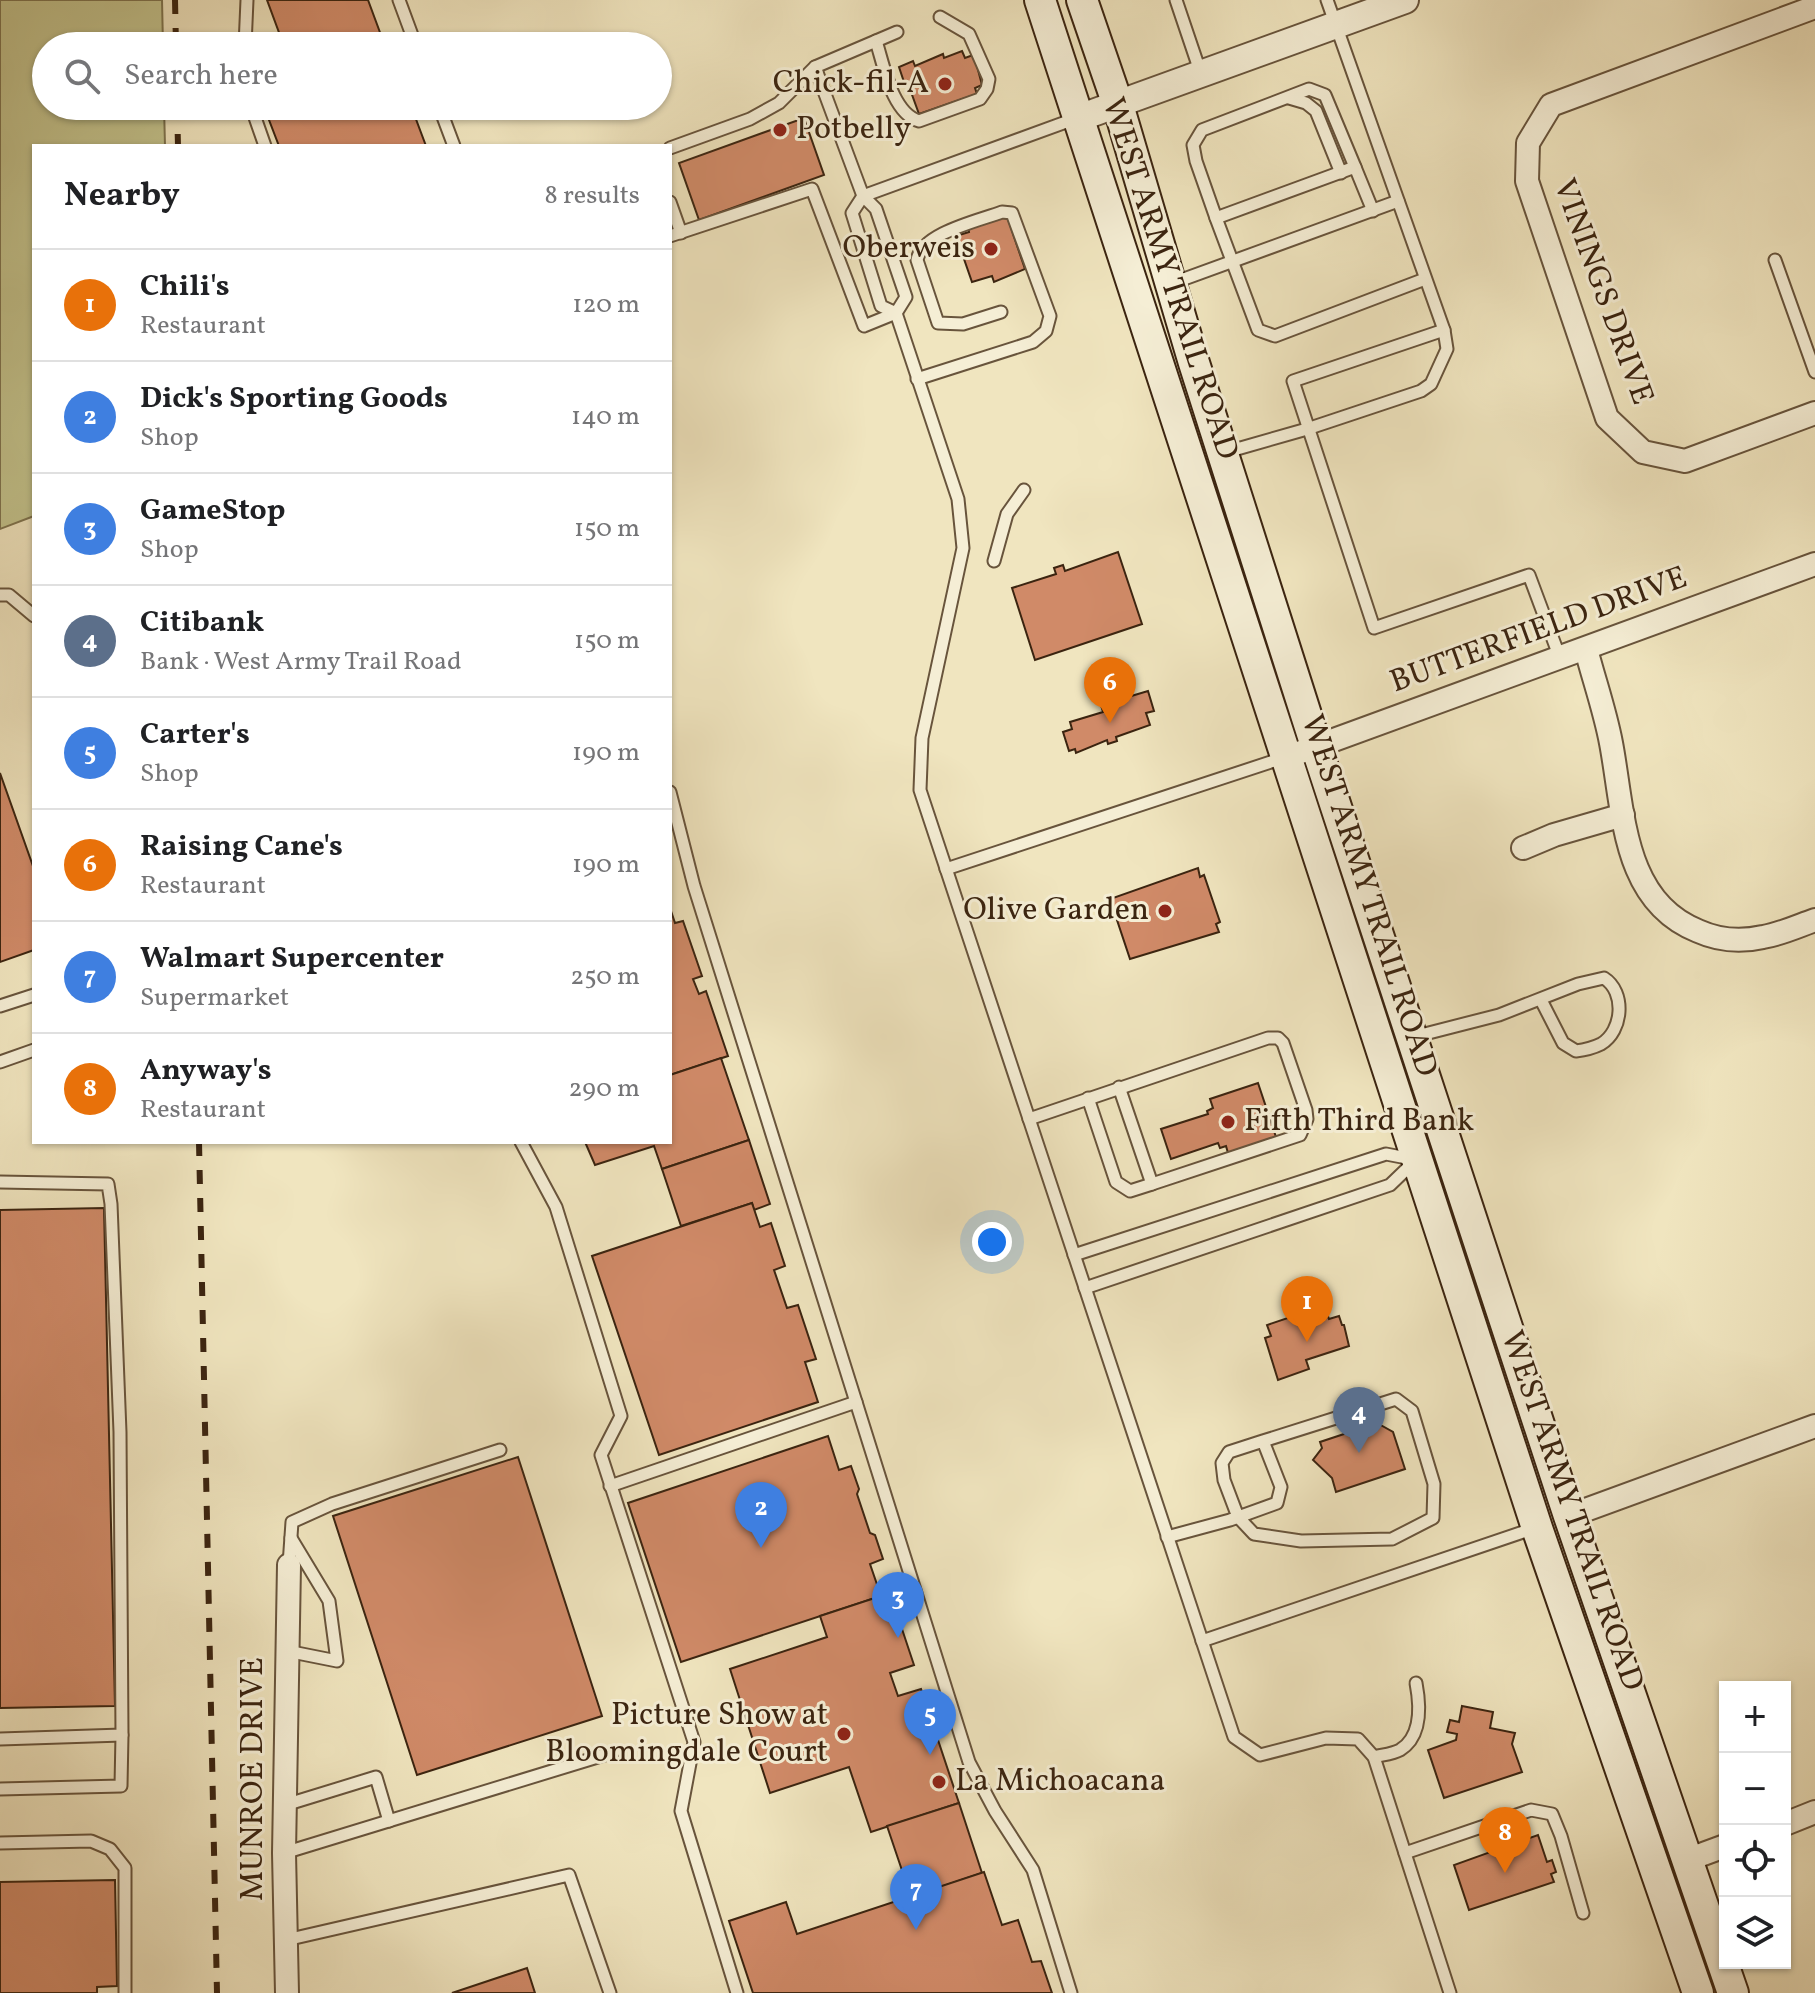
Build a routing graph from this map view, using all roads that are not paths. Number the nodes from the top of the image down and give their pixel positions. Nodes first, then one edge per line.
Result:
1 (247, 0) edge
2 (399, 0) edge
3 (1040, 0) edge
4 (1082, 0) edge
5 (1176, 0) edge
6 (1405, 0) edge
7 (1815, 7) edge
8 (1331, 12) edge
9 (940, 17) dead end
10 (246, 32) edge
11 (411, 32) edge
12 (897, 32) dead end
13 (876, 41) junction
14 (815, 67) junction
15 (1201, 74) junction
16 (1288, 98) junction
17 (1118, 105) junction
18 (1079, 118) junction
19 (256, 120) edge
20 (444, 120) edge
21 (264, 144) edge
22 (453, 144) edge
23 (672, 147) edge
24 (1355, 167) junction
25 (1341, 173) junction
26 (863, 196) junction
27 (1398, 201) junction
28 (1373, 211) junction
29 (672, 213) edge
30 (1216, 218) junction
31 (676, 235) edge
32 (1775, 260) dead end
33 (1232, 263) junction
34 (1425, 279) junction
35 (1170, 284) junction
36 (1001, 312) dead end
37 (896, 313) junction
38 (1444, 330) junction
39 (1815, 372) edge
40 (917, 379) junction
41 (1815, 413) edge
42 (1307, 429) junction
43 (1223, 453) junction
44 (1024, 490) dead end
45 (994, 561) dead end
46 (1815, 564) edge
47 (0, 595) edge
48 (32, 614) edge
49 (1586, 649) junction
50 (1560, 658) junction
51 (1316, 746) junction
52 (1285, 758) junction
53 (672, 800) edge
54 (1623, 815) junction
55 (1523, 848) dead end
56 (946, 869) junction
57 (1815, 920) edge
58 (32, 996) edge
59 (1541, 1000) junction
60 (0, 1006) edge
61 (1412, 1037) junction
62 (32, 1051) edge
63 (0, 1062) edge
64 (1119, 1087) junction
65 (1088, 1098) junction
66 (1029, 1119) junction
67 (522, 1144) edge
68 (1450, 1151) junction
69 (1417, 1160) junction
70 (0, 1182) edge
71 (1152, 1184) junction
72 (1074, 1255) junction
73 (1085, 1288) junction
74 (856, 1402) junction
75 (1815, 1426) edge
76 (1263, 1441) junction
77 (500, 1450) dead end
78 (610, 1486) junction
79 (1569, 1516) junction
80 (1238, 1517) junction
81 (1537, 1528) junction
82 (291, 1537) junction
83 (1167, 1537) junction
84 (1582, 1552) junction
85 (289, 1565) joint
86 (1202, 1641) junction
87 (287, 1651) junction
88 (1416, 1683) dead end
89 (122, 1735) junction
90 (0, 1739) edge
91 (614, 1752) dead end
92 (1374, 1757) junction
93 (0, 1789) edge
94 (285, 1805) junction
95 (1815, 1812) edge
96 (389, 1821) junction
97 (1791, 1822) edge
98 (0, 1843) edge
99 (1719, 1848) edge
100 (284, 1853) junction
101 (1405, 1853) junction
102 (1687, 1860) junction
103 (1583, 1913) dead end
104 (286, 1940) junction
105 (125, 1993) edge
106 (287, 1993) edge
107 (610, 1993) edge
108 (737, 1993) edge
109 (1071, 1993) edge
110 (1450, 1993) edge
111 (1698, 1993) edge
112 (1733, 1993) edge

1 - 10 lane
2 - 11 lane
3 - 18 main road, WEST ARMY TRAIL ROAD
4 - 17 main road, WEST ARMY TRAIL ROAD
5 - 15 lane
6 - 8 street
7 - 41 street, VININGS DRIVE
8 - 15 street
8 - 27 lane
9 - 13 lane
12 - 13 lane
13 - 14 lane
14 - 23 lane
14 - 26 lane
15 - 17 street
16 - 24 lane
16 - 25 lane
16 - 30 lane
17 - 18 street
17 - 35 main road, WEST ARMY TRAIL ROAD
18 - 26 lane
18 - 52 main road, WEST ARMY TRAIL ROAD
19 - 21 lane
20 - 22 lane
24 - 25 lane
24 - 28 lane
25 - 30 lane
26 - 37 lane
26 - 37 lane
27 - 28 lane
27 - 34 lane
28 - 33 lane
29 - 31 lane
30 - 33 lane
31 - 37 lane
32 - 39 lane
33 - 34 lane
33 - 35 lane
34 - 38 lane
35 - 43 main road, WEST ARMY TRAIL ROAD
36 - 40 lane
37 - 40 lane
38 - 42 lane
38 - 42 lane
40 - 56 lane
42 - 43 lane
42 - 50 lane
43 - 51 main road, WEST ARMY TRAIL ROAD
44 - 45 lane
46 - 49 street, BUTTERFIELD DRIVE
47 - 48 lane
49 - 50 street, BUTTERFIELD DRIVE
49 - 54 street
50 - 51 street, BUTTERFIELD DRIVE
51 - 52 street, BUTTERFIELD DRIVE
51 - 61 main road, WEST ARMY TRAIL ROAD
52 - 56 lane
52 - 69 main road, WEST ARMY TRAIL ROAD
53 - 74 lane
54 - 55 street
54 - 57 street
56 - 66 lane
58 - 60 lane
59 - 59 lane
59 - 61 lane
61 - 68 main road, WEST ARMY TRAIL ROAD
62 - 63 lane
64 - 65 lane
64 - 71 lane
64 - 71 lane
65 - 66 lane
65 - 71 lane
66 - 72 lane
67 - 78 lane
68 - 69 main road
68 - 79 main road, WEST ARMY TRAIL ROAD
69 - 72 lane
69 - 73 lane
69 - 81 main road, WEST ARMY TRAIL ROAD
70 - 89 lane
72 - 73 lane
73 - 83 lane
74 - 78 lane
74 - 109 lane
75 - 79 street
76 - 80 lane
76 - 80 lane
76 - 80 lane
77 - 82 lane
78 - 108 lane
79 - 84 main road, WEST ARMY TRAIL ROAD
80 - 83 lane
81 - 84 main road
81 - 86 lane
81 - 111 main road, WEST ARMY TRAIL ROAD
82 - 85 lane
82 - 87 lane
83 - 86 lane
84 - 102 main road, WEST ARMY TRAIL ROAD
85 - 87 street, MUNROE DRIVE
86 - 92 lane
87 - 94 street, MUNROE DRIVE
88 - 92 lane
89 - 90 lane
89 - 93 lane
91 - 96 lane
92 - 101 lane
94 - 96 lane
94 - 100 street, MUNROE DRIVE
95 - 97 street
96 - 100 lane
98 - 105 lane
99 - 102 street
100 - 104 street, MUNROE DRIVE
101 - 103 lane
101 - 110 lane
102 - 112 main road, WEST ARMY TRAIL ROAD
104 - 106 street, MUNROE DRIVE
104 - 107 lane

